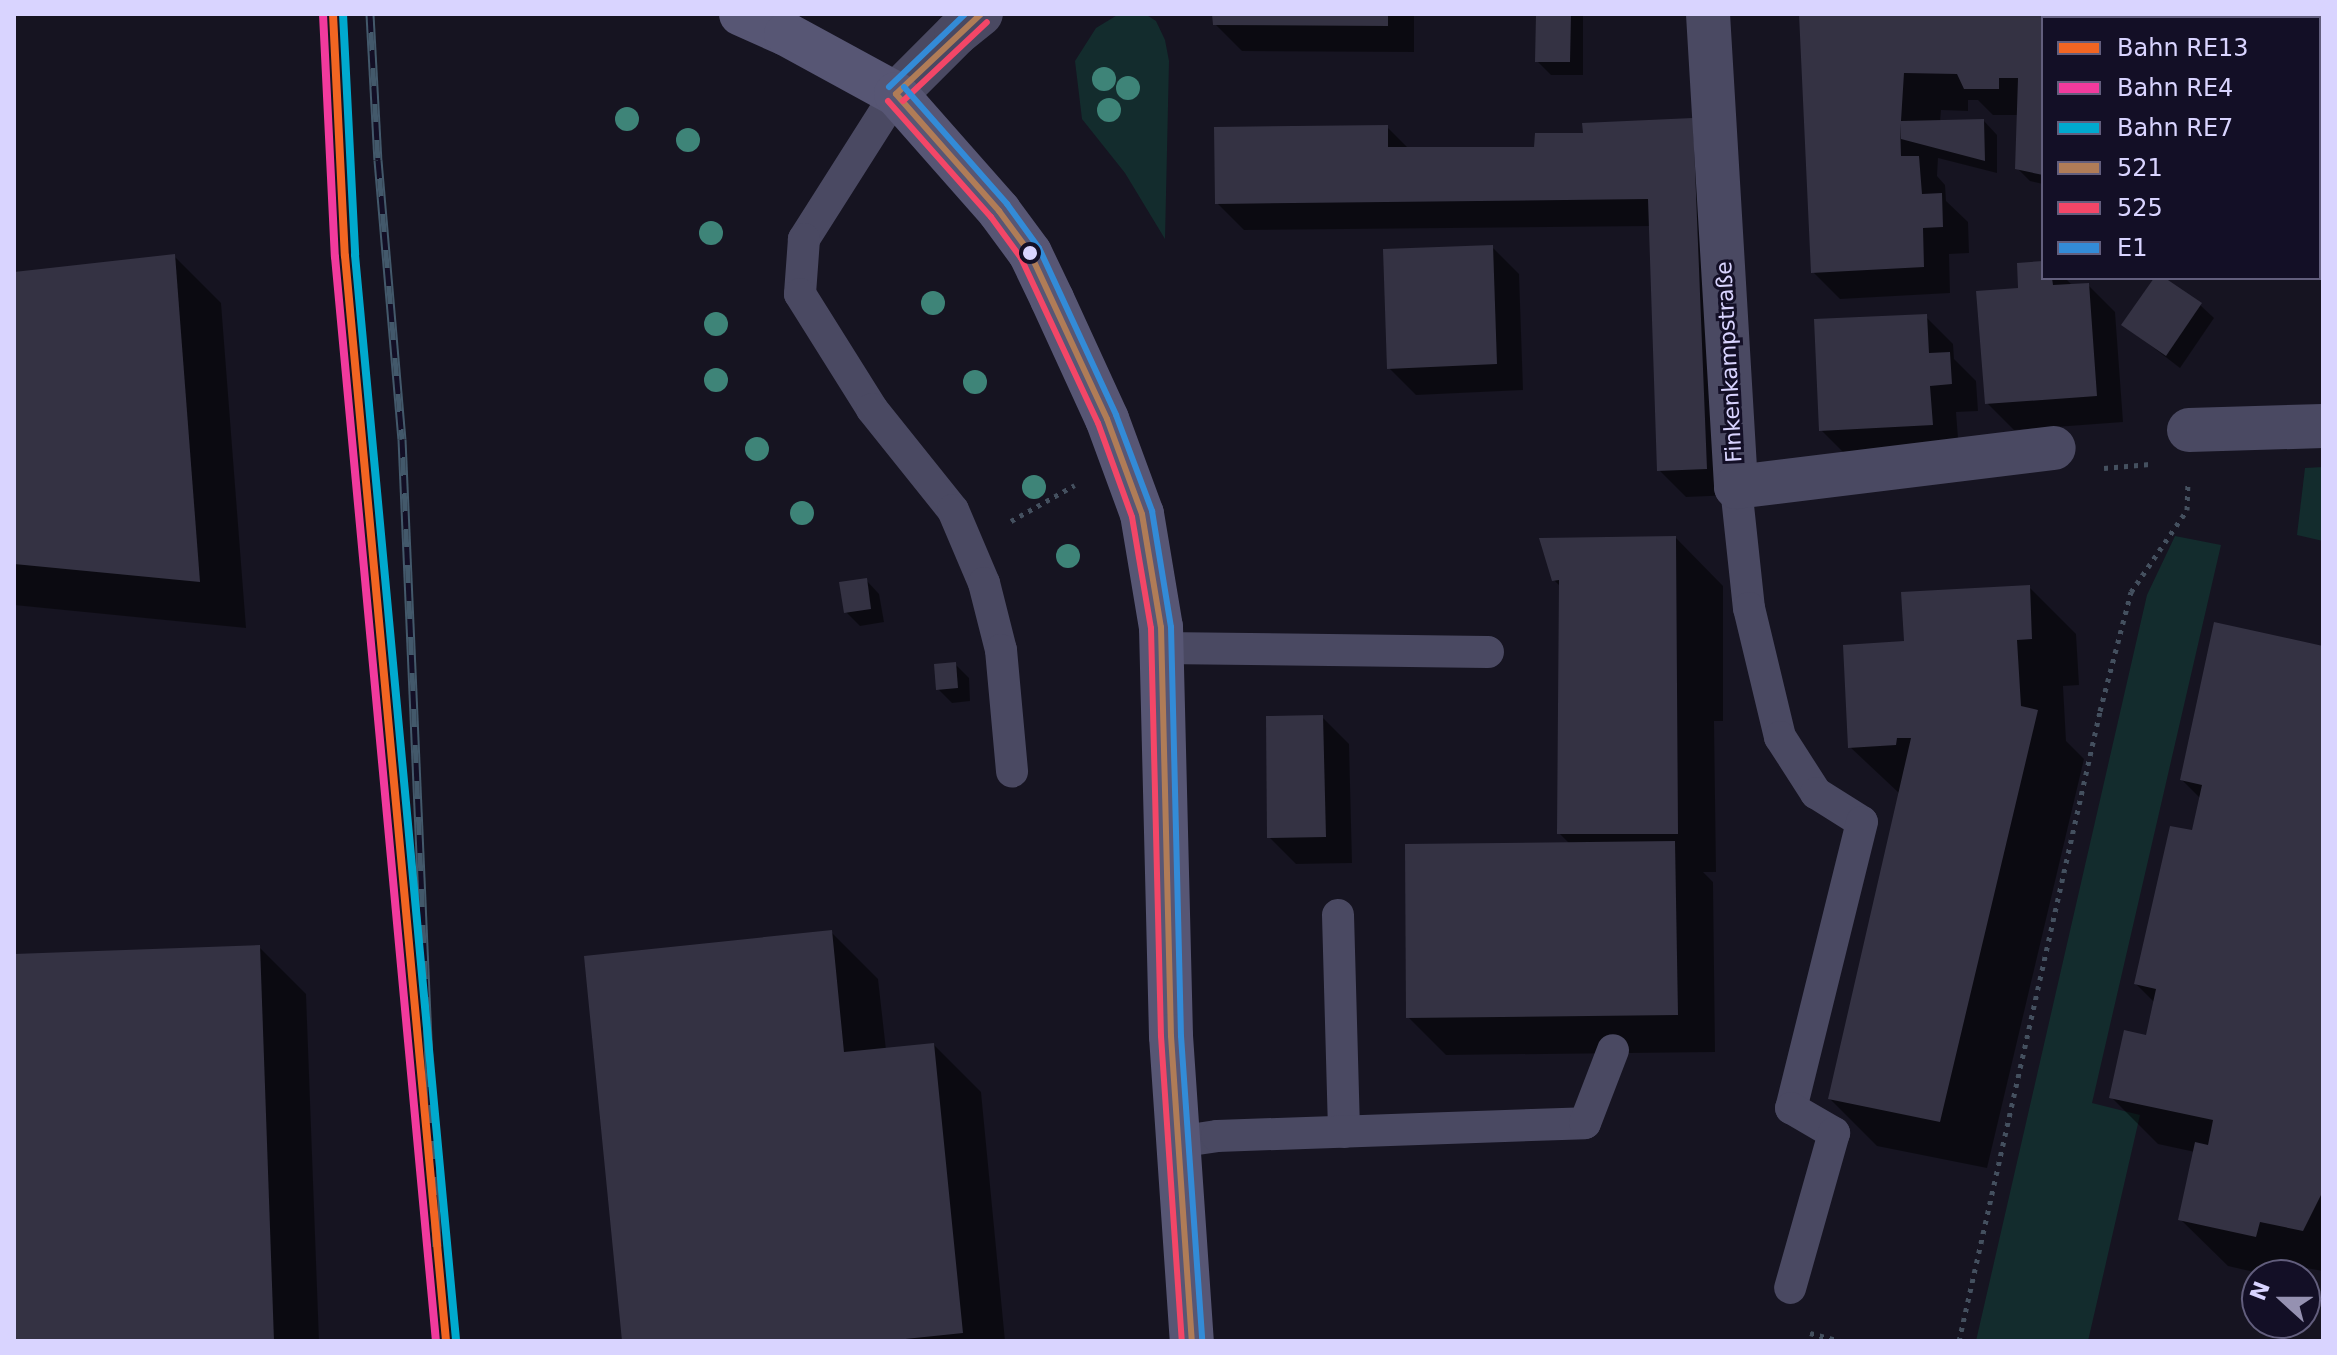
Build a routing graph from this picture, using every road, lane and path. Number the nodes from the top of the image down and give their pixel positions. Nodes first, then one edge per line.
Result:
1 (741, 14) edge
2 (981, 14) edge
3 (1708, 14) edge
4 (896, 94) junction
5 (2323, 426) edge
6 (2189, 430) joint
7 (2054, 448) dead end
8 (1122, 459) junction
9 (2151, 464) dead end
10 (2099, 468) dead end
11 (1736, 487) junction
12 (968, 545) junction
13 (1162, 648) junction
14 (1488, 652) dead end
15 (1012, 772) dead end
16 (1338, 915) dead end
17 (1613, 1050) dead end
18 (1344, 1132) junction
19 (1177, 1142) junction
20 (1790, 1288) dead end
21 (1192, 1341) edge
22 (1959, 1341) edge

1 - 4 street
2 - 4 street
3 - 11 street, Finkenkampstraße
4 - 8 street
4 - 12 lane
5 - 6 street
6 - 22 path
7 - 11 street, Finkenkampstraße
8 - 12 path
8 - 13 street
9 - 10 path
11 - 20 lane
12 - 15 lane
13 - 14 lane
13 - 19 street
16 - 18 lane
17 - 18 lane
18 - 19 lane
19 - 21 street

